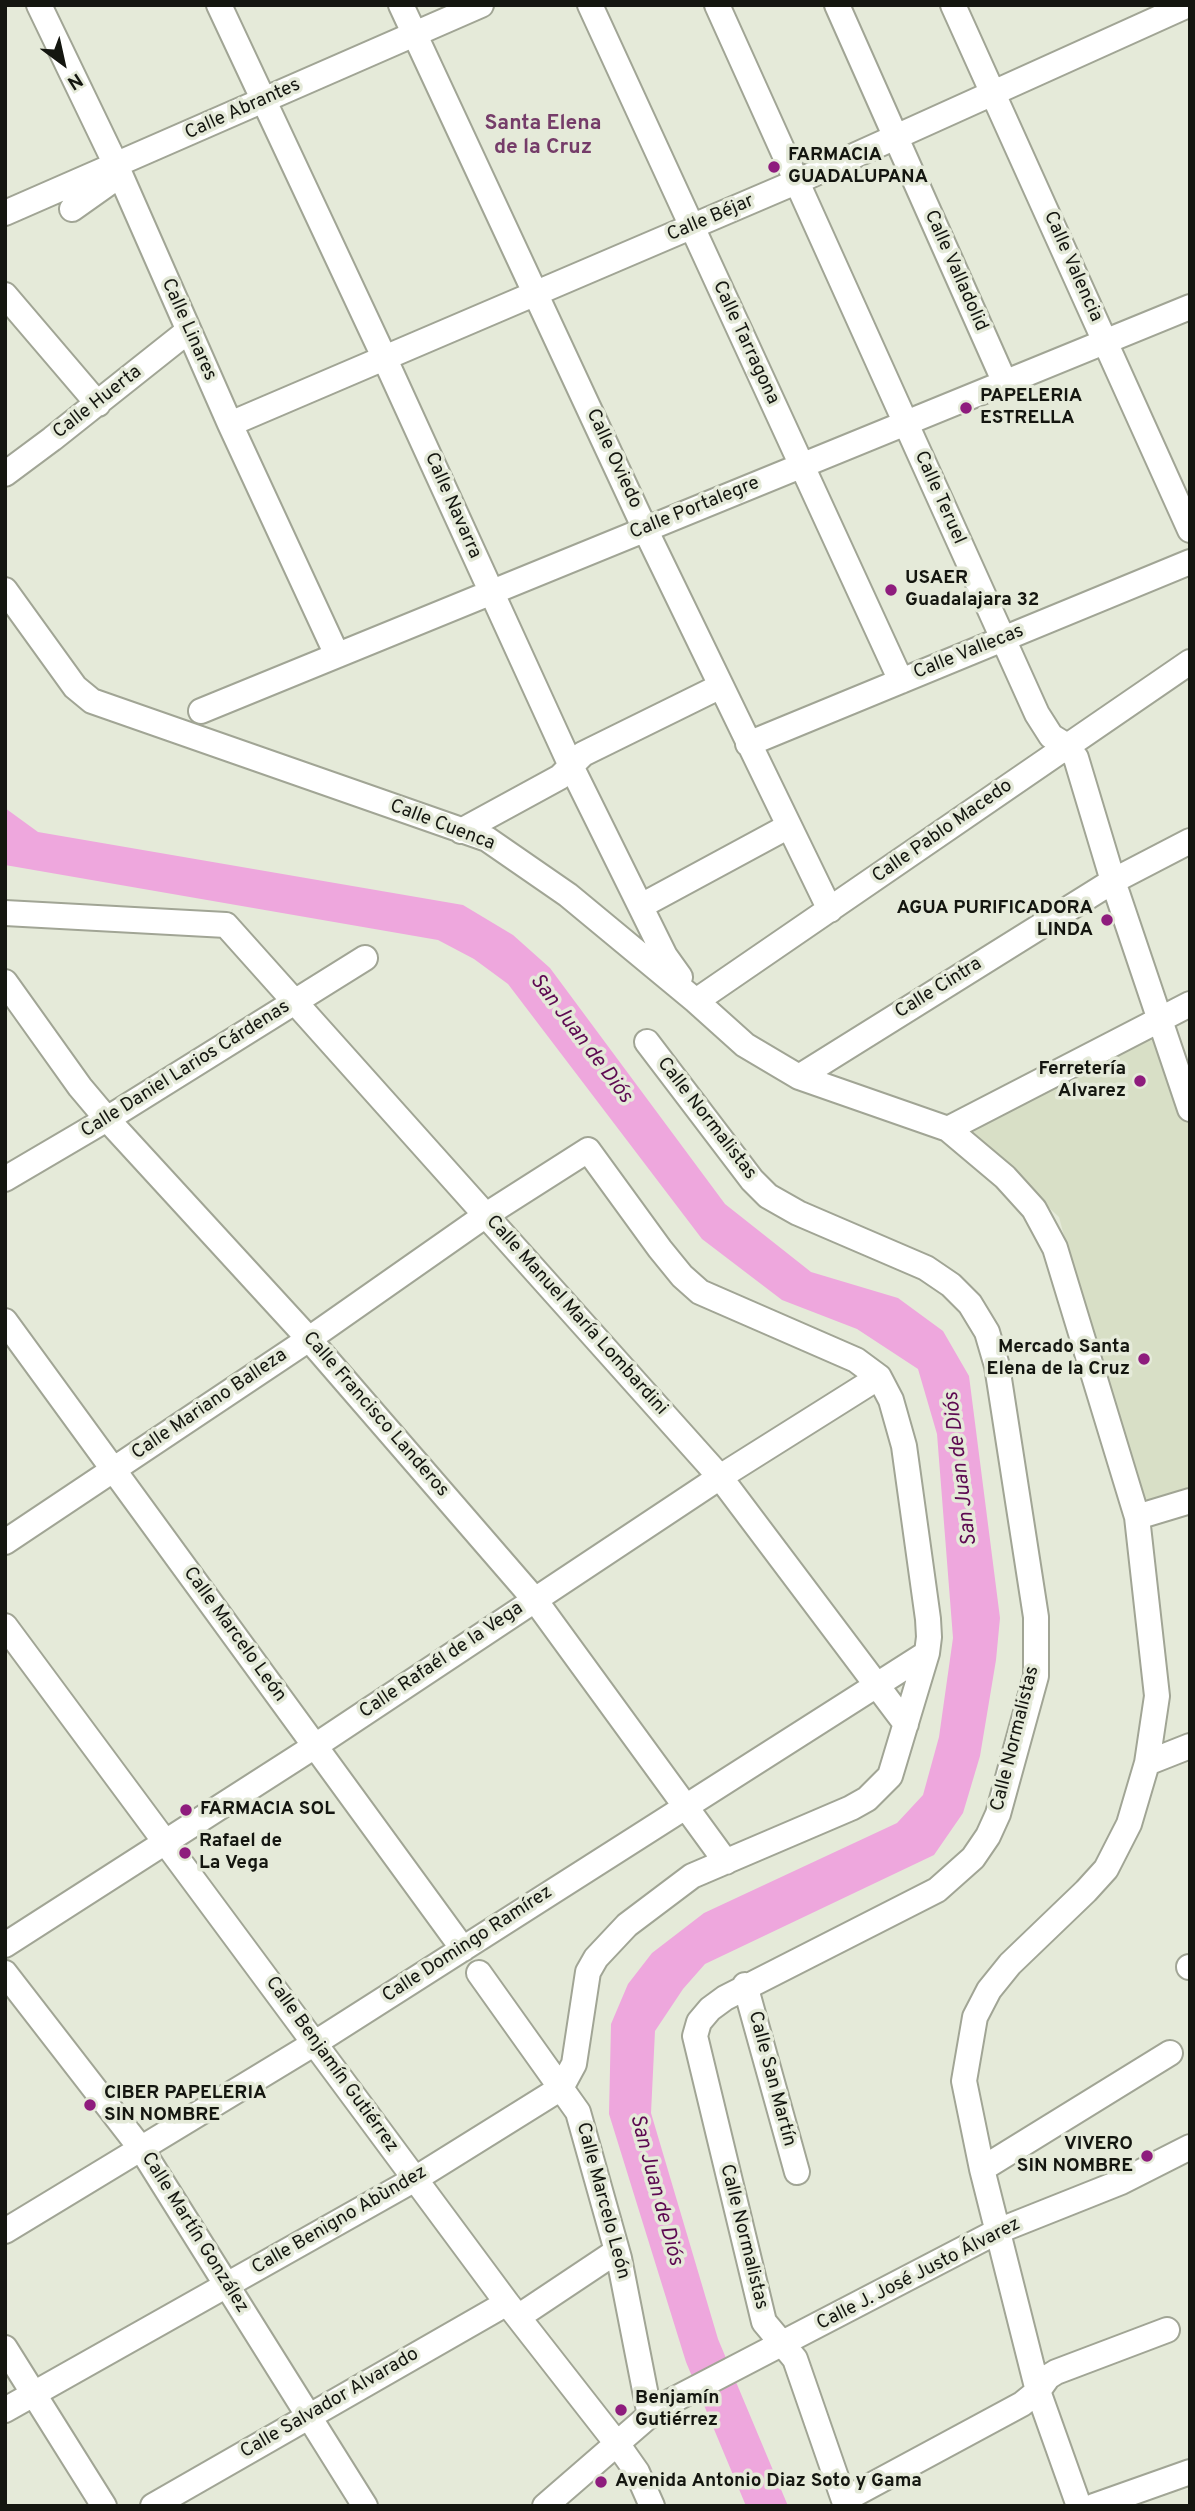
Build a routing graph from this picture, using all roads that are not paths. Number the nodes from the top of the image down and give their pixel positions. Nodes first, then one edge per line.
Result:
1 (39, 5) edge
2 (219, 5) edge
3 (401, 5) edge
4 (481, 5) edge
5 (590, 5) edge
6 (717, 5) edge
7 (837, 5) edge
8 (953, 5) edge
9 (1187, 6) edge
10 (1190, 14) edge
11 (415, 34) junction
12 (994, 94) junction
13 (264, 101) junction
14 (896, 138) junction
15 (118, 170) junction
16 (796, 182) junction
17 (72, 209) dead end
18 (5, 213) edge
19 (692, 227) junction
20 (535, 294) junction
21 (5, 295) edge
22 (1190, 307) edge
23 (188, 331) junction
24 (1107, 343) junction
25 (384, 357) junction
26 (1005, 383) junction
27 (97, 404) junction
28 (906, 423) junction
29 (230, 424) junction
30 (801, 466) junction
31 (5, 474) edge
32 (645, 529) junction
33 (1190, 530) edge
34 (1190, 562) edge
35 (5, 590) edge
36 (492, 592) junction
37 (1003, 638) junction
38 (337, 655) junction
39 (1190, 662) edge
40 (901, 681) junction
41 (721, 686) junction
42 (201, 711) dead end
43 (748, 744) junction
44 (1067, 746) junction
45 (570, 766) junction
46 (789, 826) junction
47 (461, 831) junction
48 (1190, 841) edge
49 (1113, 881) junction
50 (641, 906) junction
51 (830, 910) junction
52 (5, 913) edge
53 (365, 958) dead end
54 (5, 982) edge
55 (696, 1001) junction
56 (295, 1002) junction
57 (1190, 1004) edge
58 (1160, 1020) junction
59 (647, 1042) dead end
60 (799, 1077) junction
61 (1190, 1109) edge
62 (107, 1119) junction
63 (948, 1129) junction
64 (5, 1179) edge
65 (486, 1215) junction
66 (5, 1321) edge
67 (309, 1339) junction
68 (879, 1377) junction
69 (113, 1469) junction
70 (720, 1477) junction
71 (1190, 1502) edge
72 (1137, 1517) junction
73 (5, 1542) edge
74 (535, 1600) junction
75 (5, 1626) edge
76 (926, 1653) junction
77 (876, 1684) junction
78 (906, 1724) junction
79 (1190, 1745) edge
80 (315, 1746) junction
81 (1147, 1763) junction
82 (686, 1806) junction
83 (166, 1843) junction
84 (726, 1862) junction
85 (5, 1945) edge
86 (463, 1949) junction
87 (5, 1973) edge
88 (480, 1973) dead end
89 (746, 1985) junction
90 (316, 2043) junction
91 (1170, 2053) dead end
92 (561, 2088) junction
93 (1190, 2147) edge
94 (142, 2150) junction
95 (982, 2169) junction
96 (797, 2172) dead end
97 (415, 2179) junction
98 (5, 2231) edge
99 (998, 2231) junction
100 (617, 2251) junction
101 (226, 2285) junction
102 (512, 2310) junction
103 (1167, 2330) dead end
104 (5, 2348) edge
105 (774, 2349) junction
106 (1038, 2391) junction
107 (34, 2393) junction
108 (5, 2410) edge
109 (654, 2412) junction
110 (308, 2417) junction
111 (618, 2445) junction
112 (1190, 2472) edge
113 (845, 2503) edge
114 (104, 2506) edge
115 (153, 2506) edge
116 (365, 2506) edge
117 (545, 2506) edge
118 (652, 2506) edge
119 (1079, 2506) edge
120 (1094, 2506) edge

1 - 15 street, Calle Linares
2 - 13 street, Calle Navarra
3 - 11 street, Calle Oviedo
4 - 11 street, Calle Abrantes
5 - 19 street, Calle Tarragona
6 - 16 street, Calle Teruel
7 - 14 street, Calle Valladolid
8 - 12 street, Calle Valencia
9 - 10 street
9 - 12 street, Calle Béjar
11 - 13 street, Calle Abrantes
11 - 20 street, Calle Oviedo
12 - 14 street, Calle Béjar
12 - 24 street, Calle Valencia
13 - 15 street, Calle Abrantes
13 - 25 street, Calle Navarra
14 - 16 street, Calle Béjar
14 - 26 street, Calle Valladolid
15 - 17 street
15 - 18 street, Calle Abrantes
15 - 23 street, Calle Linares
16 - 19 street, Calle Béjar
16 - 28 street, Calle Teruel
19 - 20 street, Calle Béjar
19 - 30 street, Calle Tarragona
20 - 25 street, Calle Béjar
20 - 32 street, Calle Oviedo
21 - 27 street
22 - 24 street, Calle Portalegre
23 - 27 street, Calle Huerta
23 - 29 street, Calle Linares
24 - 26 street, Calle Portalegre
24 - 33 street, Calle Valencia
25 - 29 street, Calle Béjar
25 - 36 street, Calle Navarra
26 - 28 street, Calle Portalegre
27 - 31 street, Calle Huerta
28 - 30 street, Calle Portalegre
28 - 37 street, Calle Teruel
29 - 38 street, Calle Linares
30 - 32 street, Calle Portalegre
30 - 40 street, Calle Tarragona
32 - 36 street, Calle Portalegre
32 - 41 street, Calle Oviedo
34 - 37 street, Calle Vallecas
35 - 47 street, Calle Cuenca
36 - 38 street, Calle Portalegre
36 - 45 street, Calle Navarra
37 - 40 street, Calle Vallecas
37 - 44 street, Calle Teruel
38 - 42 street, Calle Portalegre
39 - 44 street, Calle Pablo Macedo
40 - 43 street, Calle Vallecas
41 - 43 street, Calle Oviedo
41 - 45 street
43 - 46 street, Calle Oviedo
44 - 49 street, Calle Teruel
44 - 51 street, Calle Pablo Macedo
45 - 47 street
45 - 50 street, Calle Navarra
46 - 50 street
46 - 51 street, Calle Oviedo
47 - 55 street, Calle Cuenca
48 - 49 street, Calle Cintra
49 - 58 street, Calle Teruel
49 - 60 street, Calle Cintra
50 - 55 street, Calle Navarra
51 - 55 street, Calle Pablo Macedo
52 - 56 street, Calle Manuel María Lombardini
53 - 56 street, Calle Daniel Larios Cárdenas
54 - 62 street, Calle Francisco Landeros
55 - 60 street, Calle Cuenca
56 - 62 street, Calle Daniel Larios Cárdenas
56 - 65 street, Calle Manuel María Lombardini
57 - 58 street
58 - 61 street, Calle Teruel
58 - 63 street
59 - 89 street, Calle Normalistas
60 - 63 street, Calle Cuenca
62 - 64 street, Calle Daniel Larios Cárdenas
62 - 67 street, Calle Francisco Landeros
63 - 72 street
65 - 67 street, Calle Mariano Balleza
65 - 68 street, Calle Mariano Balleza
65 - 70 street, Calle Manuel María Lombardini
66 - 69 street, Calle Marcelo León
67 - 69 street, Calle Mariano Balleza
67 - 74 street, Calle Francisco Landeros
68 - 70 street, Calle Rafaél de la Vega
68 - 76 street
69 - 73 street, Calle Mariano Balleza
69 - 80 street, Calle Marcelo León
70 - 74 street, Calle Rafaél de la Vega
70 - 77 street, Calle Manuel María Lombardini
71 - 72 street
72 - 81 street
74 - 80 street, Calle Rafaél de la Vega
74 - 82 street, Calle Francisco Landeros
75 - 83 street, Calle Benjamín Gutiérrez
76 - 77 street, Calle Domingo Ramírez
76 - 78 street
77 - 78 street, Calle Manuel María Lombardini
77 - 82 street, Calle Domingo Ramírez
78 - 84 street
79 - 81 street
80 - 83 street, Calle Rafaél de la Vega
80 - 86 street, Calle Marcelo León
81 - 95 street
82 - 84 street, Calle Francisco Landeros
82 - 86 street, Calle Domingo Ramírez
83 - 85 street, Calle Rafaél de la Vega
83 - 90 street, Calle Benjamín Gutiérrez
84 - 92 street
86 - 90 street, Calle Domingo Ramírez
87 - 94 street, Calle Martín González
88 - 92 street, Calle Marcelo León
89 - 96 street, Calle San Martín
89 - 105 street, Calle Normalistas
90 - 94 street, Calle Domingo Ramírez
90 - 97 street, Calle Benjamín Gutiérrez
91 - 95 street
92 - 97 street, Calle Benigno Abùndez
92 - 100 street, Calle Marcelo León
93 - 99 street, Calle J. José Justo Álvarez
94 - 98 street, Calle Domingo Ramírez
94 - 101 street, Calle Martín González
95 - 99 street
97 - 101 street, Calle Benigno Abùndez
97 - 102 street, Calle Benjamín Gutiérrez
99 - 105 street, Calle J. José Justo Álvarez
99 - 106 street
100 - 102 street, Calle Salvador Alvarado
100 - 109 street, Calle Marcelo León
101 - 107 street, Calle Benigno Abùndez
101 - 110 street, Calle Martín González
102 - 110 street, Calle Salvador Alvarado
102 - 111 street, Calle Benjamín Gutiérrez
103 - 106 street
104 - 107 street
105 - 109 street, Calle J. José Justo Álvarez
105 - 113 street, Calle Normalistas
106 - 113 street
106 - 119 street
107 - 108 street, Calle Benigno Abùndez
107 - 114 street
109 - 111 street, Calle J. José Justo Álvarez
110 - 115 street, Calle Salvador Alvarado
110 - 116 street, Calle Martín González
111 - 117 street, Calle J. José Justo Álvarez
111 - 118 street, Calle Benjamín Gutiérrez
112 - 120 street

